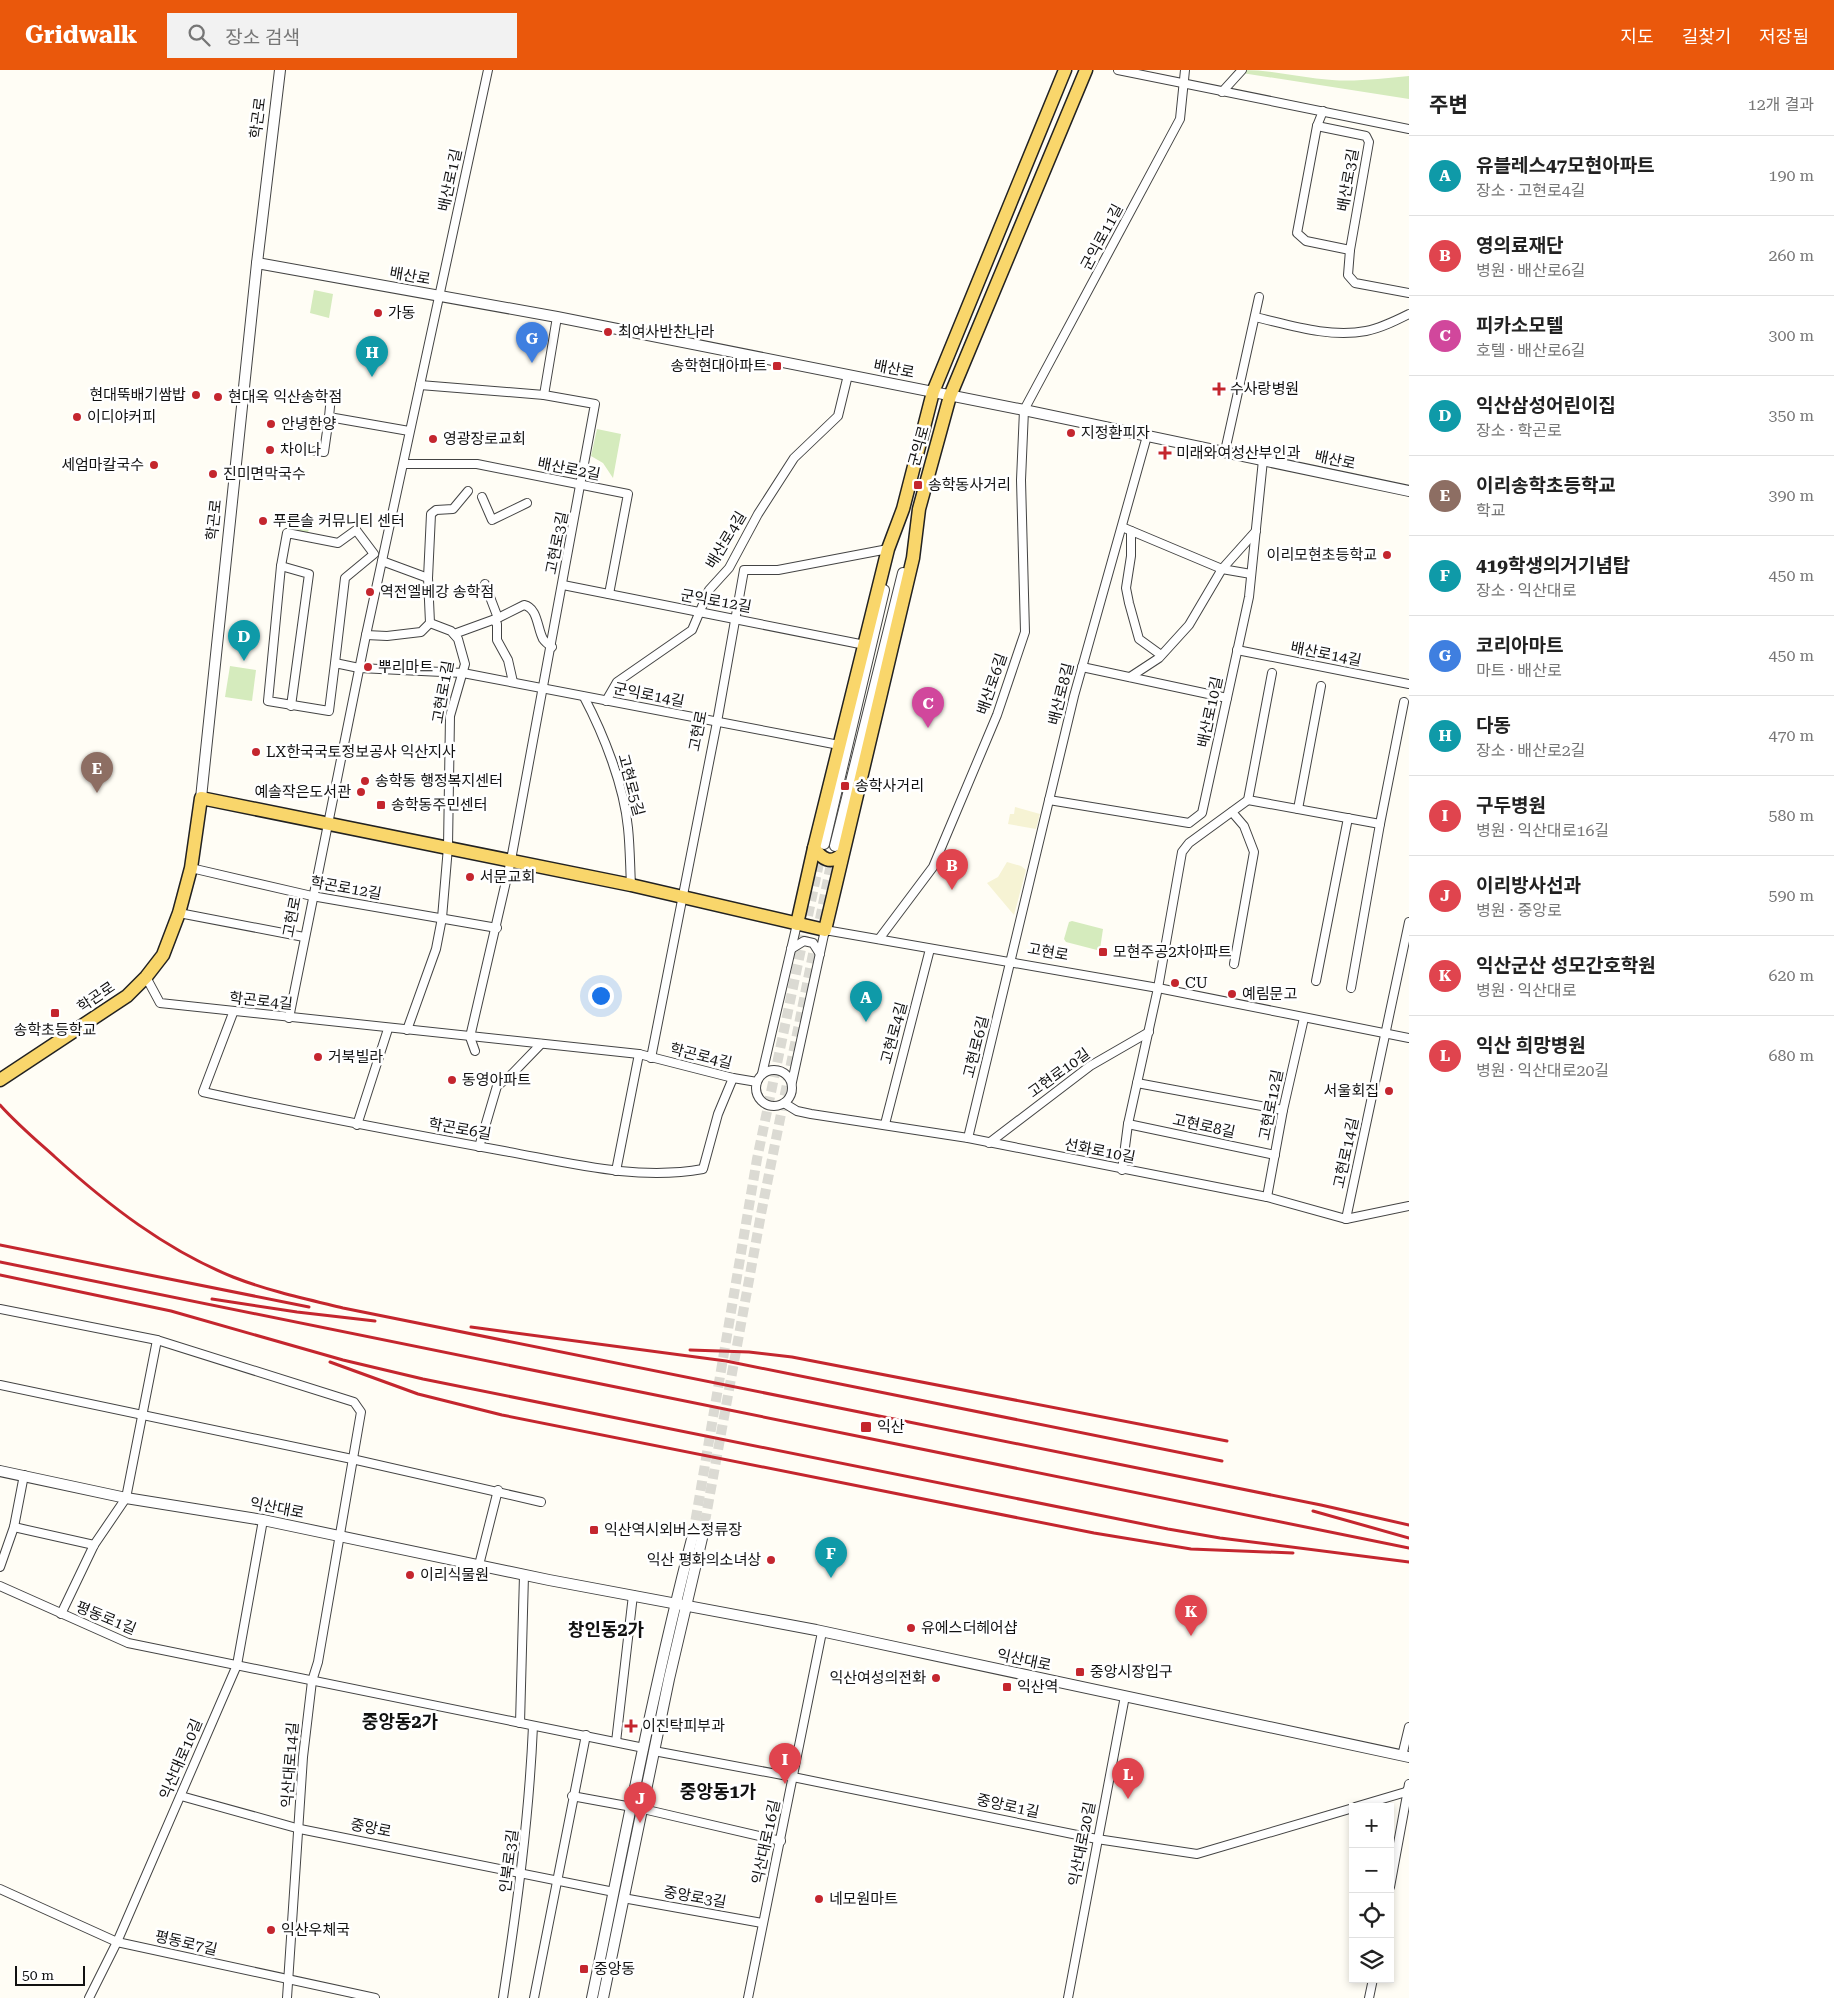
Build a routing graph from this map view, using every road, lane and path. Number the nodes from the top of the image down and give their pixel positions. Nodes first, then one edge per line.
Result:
1 (280, 70) edge
2 (488, 70) edge
3 (1065, 70) edge
4 (1086, 70) edge
5 (1118, 70) edge
6 (1185, 70) edge
7 (1242, 70) edge
8 (1183, 84) junction
9 (1222, 92) junction
10 (1323, 111) junction
11 (1317, 126) junction
12 (1409, 129) edge
13 (1350, 250) junction
14 (257, 263) junction
15 (1409, 293) edge
16 (439, 296) junction
17 (1259, 297) dead end
18 (1409, 314) edge
19 (558, 317) junction
20 (1255, 317) junction
21 (848, 376) junction
22 (420, 385) junction
23 (933, 392) junction
24 (544, 395) junction
25 (331, 396) dead end
26 (950, 396) junction
27 (1024, 410) junction
28 (328, 416) junction
29 (409, 431) junction
30 (1147, 436) junction
31 (315, 451) dead end
32 (1225, 451) junction
33 (1263, 460) junction
34 (404, 464) junction
35 (582, 486) junction
36 (468, 491) dead end
37 (1409, 491) edge
38 (482, 497) dead end
39 (527, 503) dead end
40 (903, 509) junction
41 (1122, 527) junction
42 (1256, 530) junction
43 (1131, 531) junction
44 (888, 549) junction
45 (382, 561) junction
46 (281, 566) junction
47 (1222, 569) junction
48 (1251, 574) junction
49 (428, 578) junction
50 (485, 584) dead end
51 (563, 585) junction
52 (609, 594) junction
53 (698, 612) junction
54 (735, 618) junction
55 (496, 619) junction
56 (430, 623) junction
57 (454, 634) junction
58 (366, 635) junction
59 (865, 645) junction
60 (552, 648) junction
61 (1237, 650) junction
62 (1161, 655) junction
63 (335, 663) junction
64 (1082, 667) junction
65 (359, 668) junction
66 (463, 673) junction
67 (1272, 673) dead end
68 (1130, 677) junction
69 (513, 682) junction
70 (1409, 684) edge
71 (1321, 686) dead end
72 (543, 688) junction
73 (584, 697) junction
74 (1227, 698) junction
75 (606, 701) junction
76 (1404, 702) dead end
77 (291, 706) junction
78 (717, 722) junction
79 (839, 745) junction
80 (201, 798) junction
81 (1050, 800) junction
82 (1248, 800) junction
83 (1298, 809) junction
84 (1232, 812) junction
85 (1348, 818) junction
86 (328, 823) junction
87 (1380, 824) junction
88 (819, 846) junction
89 (448, 847) junction
90 (839, 850) junction
91 (511, 860) junction
92 (191, 868) junction
93 (631, 885) junction
94 (312, 896) junction
95 (682, 897) junction
96 (179, 913) junction
97 (442, 918) junction
98 (1409, 922) edge
99 (797, 924) junction
100 (497, 928) junction
101 (825, 930) junction
102 (304, 937) junction
103 (879, 939) junction
104 (790, 949) junction
105 (930, 949) junction
106 (820, 954) junction
107 (1011, 962) junction
108 (1234, 964) dead end
109 (146, 977) junction
110 (1316, 982) dead end
111 (1158, 988) junction
112 (1351, 988) dead end
113 (233, 1013) junction
114 (289, 1018) junction
115 (1304, 1018) junction
116 (388, 1029) junction
117 (407, 1030) junction
118 (1149, 1032) junction
119 (1385, 1035) junction
120 (470, 1037) junction
121 (1409, 1038) edge
122 (541, 1044) junction
123 (475, 1051) dead end
124 (639, 1054) junction
125 (651, 1058) junction
126 (762, 1074) junction
127 (733, 1078) junction
128 (0, 1080) edge
129 (757, 1082) junction
130 (792, 1082) junction
131 (1136, 1083) junction
132 (784, 1103) junction
133 (1283, 1110) junction
134 (885, 1124) junction
135 (1128, 1124) junction
136 (357, 1125) junction
137 (968, 1138) junction
138 (989, 1143) junction
139 (479, 1147) junction
140 (1275, 1155) junction
141 (1122, 1170) junction
142 (616, 1171) junction
143 (1267, 1197) junction
144 (1409, 1206) edge
145 (1346, 1219) junction
146 (0, 1309) edge
147 (157, 1340) junction
148 (0, 1386) edge
149 (142, 1416) junction
150 (352, 1459) junction
151 (0, 1471) edge
152 (24, 1475) junction
153 (498, 1490) junction
154 (126, 1498) junction
155 (541, 1502) dead end
156 (263, 1520) junction
157 (14, 1527) junction
158 (338, 1537) junction
159 (94, 1545) junction
160 (479, 1565) junction
161 (0, 1567) edge
162 (524, 1575) junction
163 (0, 1586) edge
164 (633, 1595) junction
165 (676, 1602) junction
166 (687, 1605) junction
167 (61, 1614) junction
168 (822, 1632) junction
169 (236, 1665) junction
170 (312, 1681) junction
171 (1125, 1696) junction
172 (520, 1723) junction
173 (533, 1726) junction
174 (1409, 1727) edge
175 (586, 1735) junction
176 (616, 1742) junction
177 (649, 1749) junction
178 (1406, 1757) edge
179 (794, 1777) junction
180 (1409, 1789) edge
181 (181, 1796) junction
182 (572, 1796) junction
183 (1366, 1803) edge
184 (638, 1808) junction
185 (1349, 1808) edge
186 (300, 1829) junction
187 (1097, 1839) junction
188 (781, 1840) junction
189 (1394, 1866) edge
190 (522, 1874) junction
191 (557, 1881) junction
192 (0, 1889) edge
193 (618, 1895) junction
194 (762, 1923) junction
195 (117, 1942) junction
196 (289, 1980) junction
197 (1372, 1983) edge
198 (89, 1998) edge
199 (287, 1998) edge
200 (375, 1998) edge
201 (503, 1998) edge
202 (534, 1998) edge
203 (592, 1998) edge
204 (603, 1998) edge
205 (748, 1998) edge
206 (1068, 1998) edge
207 (1369, 1998) edge

1 - 14 street, 학곤로
2 - 16 street, 배산로1길
3 - 23 main road, 군익로
4 - 26 main road, 군익로
5 - 8 street
6 - 8 street, 군익로11길
7 - 9 street
8 - 9 street
8 - 27 street, 군익로11길
9 - 10 street
10 - 11 street
10 - 12 street
11 - 13 street
11 - 13 street, 배산로3길
13 - 15 street, 배산로3길
14 - 16 street, 배산로
14 - 80 street, 학곤로
16 - 19 street, 배산로
16 - 22 street
17 - 20 street
18 - 20 street
19 - 21 street, 배산로
19 - 24 street
20 - 32 street
21 - 23 street, 배산로
21 - 53 street, 배산로4길
22 - 24 street, 고현로3길
22 - 29 street
23 - 26 street, 배산로
23 - 40 main road, 군익로
24 - 35 street, 고현로3길
25 - 28 street
26 - 27 street, 배산로
26 - 90 main road, 군익로
27 - 30 street, 배산로
27 - 103 street, 배산로6길
28 - 29 street
28 - 31 street
29 - 34 street
30 - 32 street, 배산로
30 - 41 street, 배산로8길
32 - 33 street, 배산로
33 - 37 street, 배산로
33 - 42 street, 배산로10길
34 - 35 street, 배산로2길
34 - 45 street
35 - 51 street, 고현로3길
35 - 52 street, 배산로2길
36 - 49 street
38 - 39 street
40 - 44 main road
40 - 88 street, 군익로
41 - 43 street
41 - 64 street, 배산로8길
42 - 47 street
42 - 48 street, 배산로10길
43 - 47 street
43 - 62 street
44 - 54 street, 고현로
44 - 59 main road
45 - 49 street
45 - 58 street
46 - 63 street
46 - 77 street
46 - 77 street
47 - 48 street
47 - 62 street
48 - 61 street, 배산로10길
49 - 56 street
50 - 55 street
51 - 52 street, 군익로12길
51 - 60 street, 고현로3길
52 - 53 street, 군익로12길
53 - 54 street, 군익로12길
53 - 75 street, 배산로4길
54 - 59 street, 군익로12길
54 - 78 street, 고현로
55 - 57 street
55 - 60 street
55 - 69 street
56 - 57 street
56 - 58 street
57 - 66 street, 고현로1길
58 - 65 street
59 - 79 main road
60 - 72 street, 고현로3길
61 - 70 street, 배산로14길
61 - 74 street, 배산로10길
62 - 68 street
63 - 65 street, 군익로14길
63 - 77 street
64 - 68 street
64 - 81 street, 배산로8길
65 - 66 street, 군익로14길
65 - 86 street
66 - 69 street, 군익로14길
66 - 89 street, 고현로1길
67 - 82 street
68 - 74 street
69 - 72 street, 군익로14길
71 - 83 street
72 - 73 street, 군익로14길
72 - 91 street, 고현로3길
73 - 75 street, 군익로14길
73 - 93 street, 고현로5길
74 - 81 street, 배산로10길
75 - 78 street, 군익로14길
76 - 87 street
78 - 79 street, 군익로14길
78 - 95 street, 고현로
79 - 88 main road
80 - 86 main road, 고현로
80 - 92 main road, 학곤로
81 - 107 street, 배산로8길
82 - 83 street
82 - 84 street
83 - 85 street
84 - 108 street
84 - 111 street
85 - 87 street
85 - 110 street
86 - 89 main road, 고현로
86 - 94 street, 고현로
87 - 112 street
88 - 90 main road
88 - 99 main road
89 - 91 main road, 고현로
89 - 97 street
90 - 101 main road, 군익로
91 - 93 main road, 고현로
91 - 100 street
92 - 94 street, 학곤로12길
92 - 96 main road, 학곤로
93 - 95 main road, 고현로
94 - 97 street, 학곤로12길
94 - 102 street, 고현로
95 - 99 main road, 고현로
95 - 125 street, 고현로
96 - 102 street
96 - 109 main road, 학곤로
97 - 100 street, 학곤로12길
97 - 117 street
98 - 119 street
99 - 101 main road, 고현로
99 - 104 street
100 - 120 street
101 - 103 street, 고현로
101 - 106 street
102 - 114 street, 고현로
103 - 105 street, 고현로
104 - 106 street
104 - 126 street
105 - 107 street, 고현로
105 - 134 street, 고현로4길
106 - 130 street
107 - 111 street, 고현로
107 - 137 street, 고현로6길
109 - 113 street, 학곤로4길
109 - 128 main road, 학곤로
111 - 115 street, 고현로
111 - 118 street
113 - 114 street, 학곤로4길
113 - 136 street, 학곤로6길
114 - 116 street, 학곤로4길
115 - 119 street, 고현로
115 - 133 street, 고현로12길
116 - 117 street, 학곤로4길
116 - 136 street
117 - 120 street, 학곤로4길
118 - 131 street
118 - 138 street, 고현로10길
119 - 121 street, 고현로
119 - 145 street, 고현로14길
120 - 122 street, 학곤로4길
120 - 123 street
122 - 124 street, 학곤로4길
122 - 139 street
124 - 125 street, 학곤로4길
124 - 142 street
125 - 127 street, 학곤로4길
126 - 129 street
126 - 130 street
127 - 129 street, 학곤로4길
127 - 142 street, 학곤로6길
129 - 132 street
130 - 132 street
131 - 133 street, 고현로8길
131 - 135 street
132 - 134 street, 선화로10길
133 - 140 street, 고현로12길
134 - 137 street, 선화로10길
135 - 140 street, 고현로8길
135 - 141 street
136 - 139 street, 학곤로6길
137 - 138 street, 선화로10길
138 - 141 street, 선화로10길
139 - 142 street, 학곤로6길
140 - 143 street, 고현로12길
141 - 143 street, 선화로10길
143 - 145 street, 선화로10길
144 - 145 street, 선화로10길
146 - 147 street, 익산대로14길
147 - 149 street
147 - 150 street, 익산대로14길
148 - 149 street
149 - 150 street
149 - 154 street
150 - 153 street
150 - 158 street, 익산대로14길
151 - 152 street, 익산대로
152 - 154 street, 익산대로
152 - 157 street
153 - 155 street
153 - 160 street
154 - 156 street, 익산대로
154 - 159 street
156 - 158 street, 익산대로
156 - 169 street, 익산대로10길
157 - 159 street
157 - 161 street
158 - 160 street, 익산대로
158 - 170 street, 익산대로14길
159 - 167 street
160 - 162 street, 익산대로
162 - 164 street, 익산대로
162 - 172 street
163 - 167 street, 평동로1길
164 - 165 street, 익산대로
164 - 176 street
165 - 166 street, 익산대로
165 - 166 street
165 - 177 street
166 - 168 street, 익산대로
166 - 177 street
167 - 169 street, 평동로1길
168 - 171 street, 익산대로
168 - 179 street, 익산대로16길
169 - 170 street
169 - 181 street, 익산대로10길
170 - 172 street
170 - 186 street, 익산대로14길
171 - 178 street, 익산대로
171 - 187 street, 익산대로20길
172 - 173 street
173 - 175 street
173 - 190 street, 인북로3길
174 - 178 street
175 - 176 street
175 - 182 street
176 - 177 street
177 - 179 street, 중앙로1길
177 - 184 street
179 - 187 street, 중앙로1길
179 - 188 street, 익산대로16길
180 - 183 street, 중앙로1길
180 - 189 street
181 - 186 street, 중앙로
181 - 195 street, 익산대로10길
182 - 184 street
182 - 191 street
184 - 188 street
184 - 193 street
185 - 187 street, 중앙로1길
186 - 190 street, 중앙로
186 - 196 street, 익산대로14길
187 - 206 street, 익산대로20길
188 - 194 street, 익산대로16길
190 - 191 street, 중앙로
190 - 201 street, 인북로3길
191 - 193 street, 중앙로
191 - 202 street
192 - 195 street, 평동로7길
193 - 194 street, 중앙로3길
193 - 203 street
193 - 204 street
194 - 205 street, 익산대로16길
195 - 196 street, 평동로7길
195 - 198 street, 익산대로10길
196 - 199 street, 익산대로14길
196 - 200 street, 평동로7길
197 - 207 street

